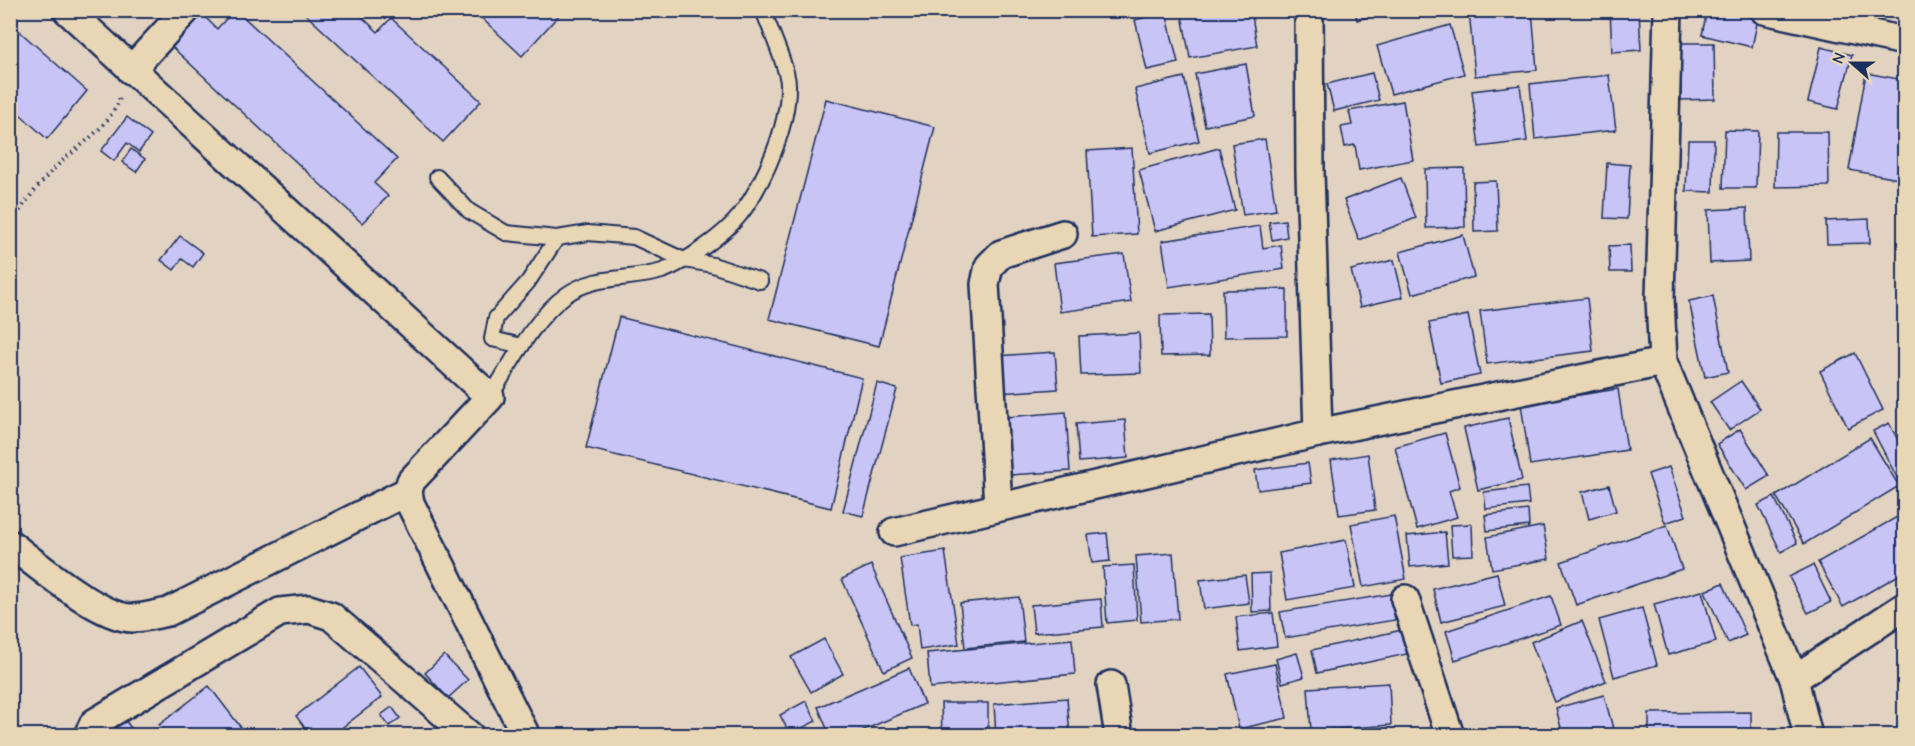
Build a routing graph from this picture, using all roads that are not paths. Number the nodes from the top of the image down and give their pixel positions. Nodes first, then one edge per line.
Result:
1 (67, 10) edge
2 (186, 10) edge
3 (763, 10) edge
4 (1309, 10) edge
5 (1668, 10) edge
6 (1764, 10) edge
7 (1905, 41) edge
8 (131, 69) junction
9 (437, 177) dead end
10 (1063, 234) dead end
11 (557, 238) junction
12 (684, 260) junction
13 (760, 281) dead end
14 (522, 346) junction
15 (1663, 362) junction
16 (490, 397) junction
17 (1318, 433) junction
18 (408, 491) junction
19 (998, 506) junction
20 (894, 532) dead end
21 (10, 544) edge
22 (1406, 599) dead end
23 (1905, 607) edge
24 (1794, 679) junction
25 (1111, 685) dead end
26 (88, 735) edge
27 (470, 735) edge
28 (526, 735) edge
29 (1119, 735) edge
30 (1450, 735) edge
31 (1808, 735) edge

1 - 8 street
2 - 8 street
3 - 12 lane
4 - 17 street
5 - 15 street
6 - 7 street
8 - 16 street
9 - 11 lane
10 - 19 street
11 - 12 lane
11 - 14 lane
12 - 13 lane
12 - 14 lane
14 - 16 lane
15 - 17 street
15 - 24 street
16 - 18 street
17 - 19 street
18 - 21 street
18 - 28 street
19 - 20 street
22 - 30 street
23 - 24 street
24 - 31 street
25 - 29 street
26 - 27 street

